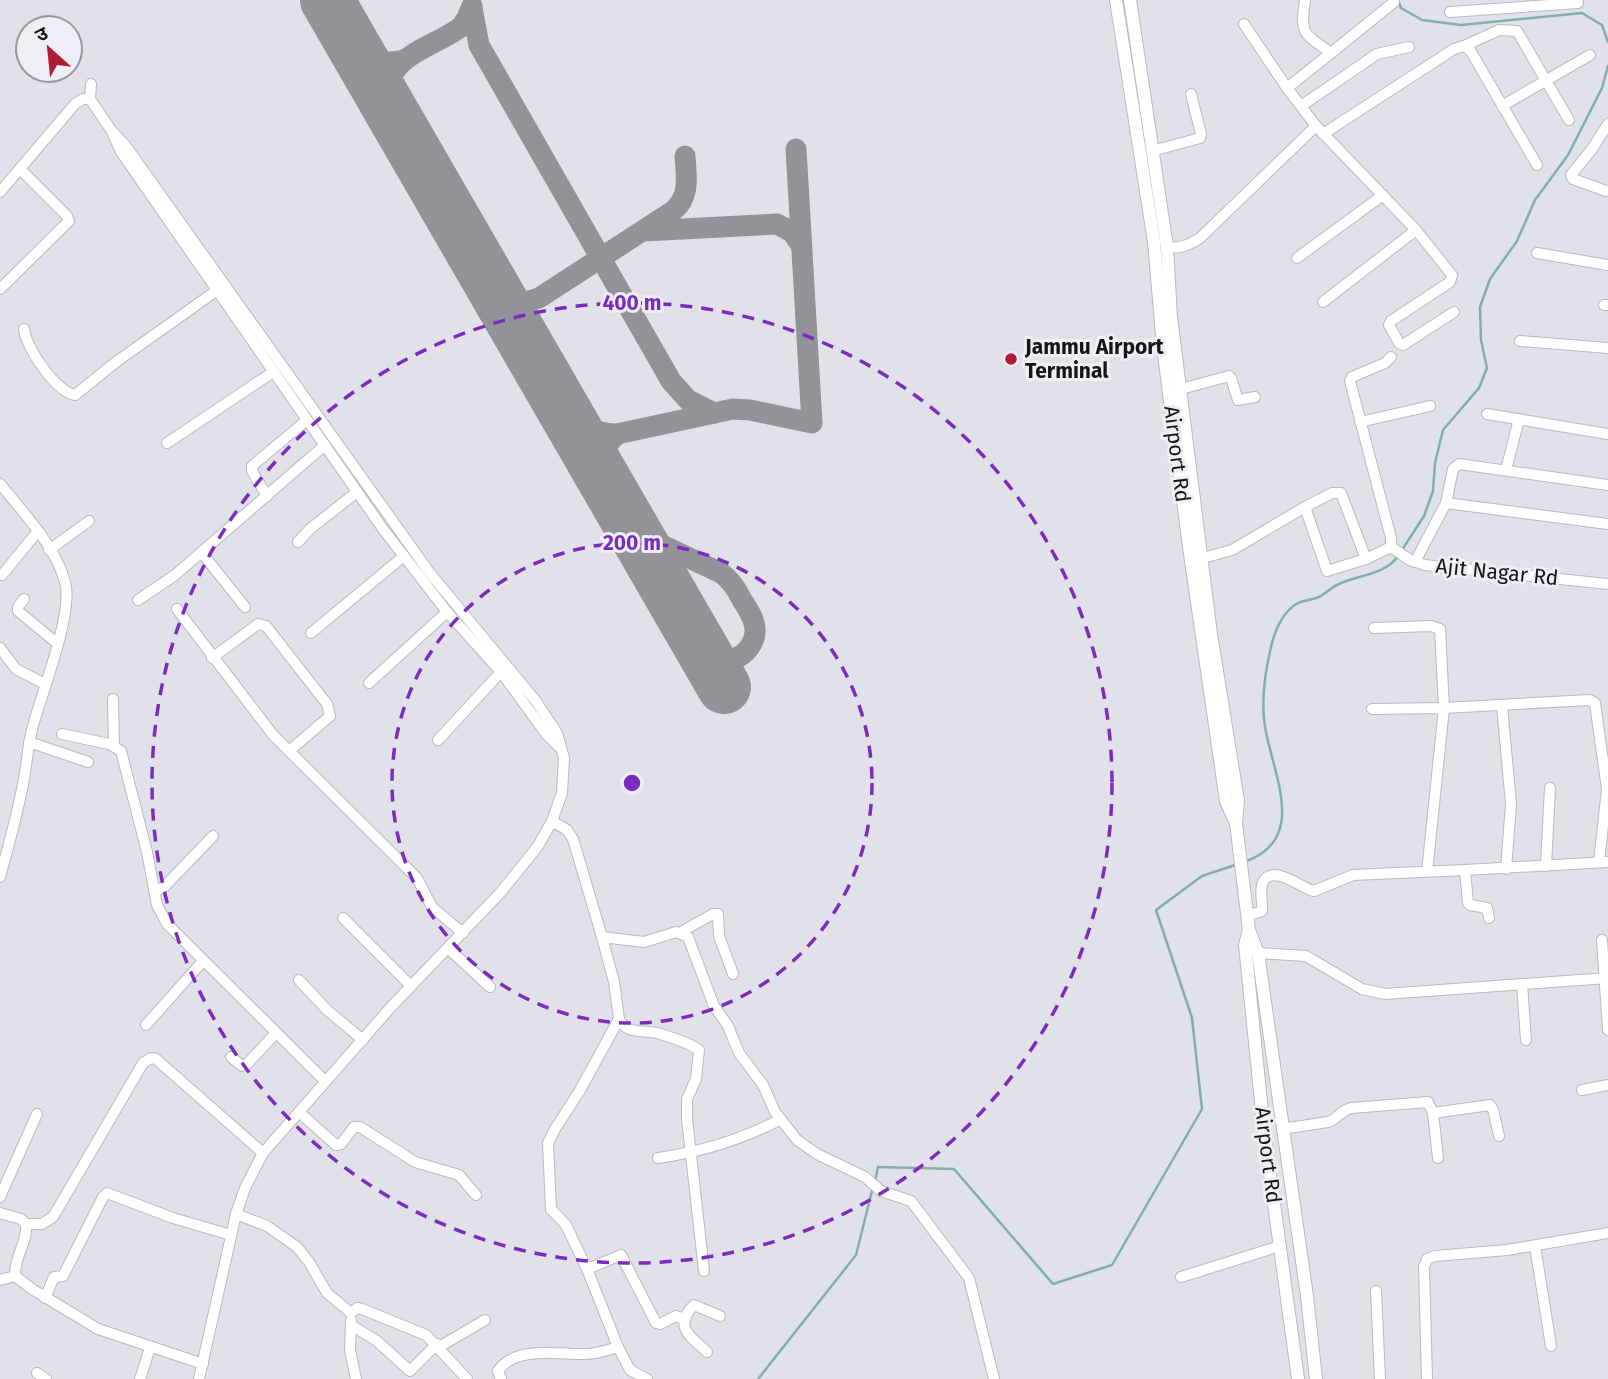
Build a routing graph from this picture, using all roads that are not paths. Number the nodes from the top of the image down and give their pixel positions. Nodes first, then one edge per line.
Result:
1 (1116, 0) edge
2 (1130, 0) edge
3 (1305, 0) edge
4 (1579, 1) edge
5 (1394, 2) dead end
6 (1450, 12) dead end
7 (1244, 24) dead end
8 (1464, 46) junction
9 (1409, 47) dead end
10 (1331, 53) junction
11 (1590, 55) dead end
12 (1546, 80) junction
13 (91, 84) dead end
14 (1287, 88) junction
15 (1191, 94) dead end
16 (90, 99) junction
17 (1300, 106) junction
18 (1502, 106) junction
19 (1569, 120) dead end
20 (1608, 124) edge
21 (111, 130) junction
22 (1319, 130) junction
23 (1152, 151) junction
24 (1537, 165) dead end
25 (20, 169) junction
26 (1606, 191) dead end
27 (0, 192) edge
28 (1383, 195) junction
29 (1416, 230) junction
30 (1167, 247) junction
31 (1538, 253) dead end
32 (1297, 258) dead end
33 (1608, 265) edge
34 (0, 289) edge
35 (216, 291) junction
36 (1323, 302) dead end
37 (1454, 312) dead end
38 (24, 329) dead end
39 (1520, 341) dead end
40 (1608, 348) edge
41 (1391, 357) dead end
42 (273, 372) junction
43 (1181, 389) junction
44 (1255, 397) dead end
45 (1430, 406) dead end
46 (1488, 414) dead end
47 (1519, 419) junction
48 (307, 420) junction
49 (1360, 422) junction
50 (1608, 434) edge
51 (167, 443) dead end
52 (325, 445) junction
53 (1506, 470) junction
54 (0, 484) edge
55 (1608, 485) edge
56 (357, 492) junction
57 (267, 496) junction
58 (1446, 503) junction
59 (1305, 507) junction
60 (89, 521) dead end
61 (1608, 524) edge
62 (38, 531) junction
63 (298, 542) dead end
64 (1393, 548) junction
65 (49, 550) junction
66 (202, 553) junction
67 (404, 556) junction
68 (1203, 558) junction
69 (1366, 559) junction
70 (1413, 561) junction
71 (2, 575) edge
72 (1608, 584) edge
73 (24, 599) dead end
74 (138, 600) dead end
75 (245, 607) dead end
76 (177, 609) dead end
77 (447, 612) junction
78 (1374, 628) dead end
79 (311, 633) dead end
80 (58, 644) junction
81 (0, 648) edge
82 (212, 657) junction
83 (501, 672) junction
84 (369, 683) dead end
85 (45, 684) junction
86 (113, 699) dead end
87 (1502, 706) junction
88 (1444, 708) junction
89 (1372, 709) dead end
90 (62, 734) dead end
91 (438, 740) dead end
92 (29, 742) junction
93 (114, 746) junction
94 (563, 750) junction
95 (289, 751) junction
96 (88, 762) dead end
97 (1550, 788) dead end
98 (552, 821) junction
99 (1236, 828) junction
100 (212, 836) dead end
101 (1603, 862) edge
102 (1546, 866) junction
103 (1506, 869) junction
104 (1465, 870) junction
105 (1427, 872) junction
106 (0, 877) edge
107 (155, 892) junction
108 (1247, 916) junction
109 (344, 918) dead end
110 (1489, 918) dead end
111 (1249, 930) junction
112 (681, 932) junction
113 (463, 933) junction
114 (603, 937) junction
115 (1602, 940) dead end
116 (448, 948) junction
117 (1258, 953) junction
118 (203, 961) junction
119 (733, 974) dead end
120 (299, 979) dead end
121 (1606, 979) edge
122 (1522, 984) junction
123 (411, 986) junction
124 (490, 988) dead end
125 (619, 1019) junction
126 (146, 1025) dead end
127 (1608, 1030) edge
128 (276, 1033) junction
129 (363, 1040) junction
130 (1526, 1040) dead end
131 (231, 1057) dead end
132 (325, 1081) junction
133 (1608, 1085) edge
134 (1582, 1090) dead end
135 (299, 1112) junction
136 (1433, 1113) junction
137 (37, 1114) dead end
138 (780, 1119) junction
139 (1282, 1129) junction
140 (1499, 1136) dead end
141 (263, 1153) junction
142 (690, 1153) junction
143 (658, 1158) dead end
144 (1438, 1158) dead end
145 (476, 1195) dead end
146 (0, 1197) edge
147 (0, 1213) edge
148 (236, 1214) junction
149 (26, 1224) junction
150 (1608, 1233) edge
151 (231, 1235) junction
152 (1280, 1246) junction
153 (1535, 1246) junction
154 (586, 1269) junction
155 (704, 1271) dead end
156 (15, 1276) junction
157 (1181, 1277) dead end
158 (0, 1280) edge
159 (1376, 1291) dead end
160 (45, 1298) junction
161 (720, 1316) dead end
162 (351, 1319) junction
163 (684, 1319) junction
164 (485, 1320) dead end
165 (438, 1345) junction
166 (1551, 1346) dead end
167 (618, 1347) junction
168 (150, 1348) junction
169 (706, 1352) dead end
170 (203, 1364) junction
171 (409, 1375) edge
172 (140, 1379) edge
173 (198, 1379) edge
174 (356, 1379) edge
175 (467, 1379) edge
176 (502, 1379) edge
177 (647, 1379) edge
178 (994, 1379) edge
179 (1298, 1379) edge
180 (1316, 1379) edge
181 (1380, 1379) edge
182 (1427, 1379) edge

1 - 99 main road, Airport Rd
2 - 23 main road
3 - 10 street
4 - 6 street
5 - 10 street
7 - 14 street
8 - 12 street
8 - 18 street
8 - 22 street
9 - 17 street
10 - 14 street
11 - 12 street
12 - 18 street
12 - 19 street
13 - 16 street
14 - 17 street
15 - 23 street
16 - 21 street
16 - 25 street
17 - 22 street
18 - 24 street
20 - 26 street
21 - 35 street
21 - 94 street
22 - 28 street
22 - 30 street
23 - 30 main road
25 - 27 street
25 - 34 street
28 - 29 street
28 - 32 street
29 - 36 street
29 - 37 street
30 - 43 main road
31 - 33 street
35 - 38 street
35 - 42 street
39 - 40 street
41 - 49 street
42 - 48 street
42 - 51 street
43 - 44 street
43 - 68 main road
45 - 49 street
46 - 47 street
47 - 50 street
47 - 53 street
48 - 52 street
48 - 57 street
49 - 64 street
52 - 56 street
52 - 57 street
53 - 55 street
53 - 58 street
54 - 62 street
56 - 63 street
56 - 67 street
57 - 66 street
58 - 61 street
58 - 70 street
59 - 68 street
59 - 69 street
59 - 69 street
60 - 65 street
62 - 65 street
62 - 71 street
64 - 69 street
64 - 70 street, Ajit Nagar Rd
65 - 80 street
66 - 74 street
66 - 75 street
67 - 77 street
67 - 79 street
68 - 99 main road
70 - 72 street, Ajit Nagar Rd
73 - 80 street
76 - 82 street
77 - 83 street
77 - 84 street
78 - 88 street
80 - 85 street
81 - 85 street
82 - 95 street
82 - 95 street
83 - 91 street
83 - 94 street
85 - 92 street
86 - 93 street
87 - 88 street
87 - 101 street
87 - 103 street
88 - 89 street
88 - 105 street
90 - 93 street
92 - 96 street
92 - 106 street
93 - 107 street
94 - 98 street
95 - 113 street
97 - 102 street
98 - 113 street
98 - 114 street
99 - 108 main road
100 - 107 street
101 - 102 street
102 - 103 street
103 - 104 street
104 - 105 street
104 - 110 street
105 - 108 street
107 - 118 street
108 - 111 main road
109 - 123 street
111 - 117 main road
111 - 152 main road, Airport Rd
112 - 114 street
112 - 119 street
112 - 138 street
113 - 116 street
114 - 125 street
115 - 121 street
116 - 123 street
116 - 124 street
117 - 122 street
117 - 139 main road
118 - 126 street
118 - 128 street
120 - 129 street
121 - 122 street
121 - 127 street
122 - 130 street
123 - 129 street
125 - 142 street
125 - 154 street
128 - 131 street
128 - 132 street
129 - 132 street
132 - 135 street
133 - 134 street
135 - 141 street
135 - 145 street
136 - 139 street
136 - 140 street
136 - 144 street
137 - 146 street
138 - 142 street
138 - 178 street
139 - 180 main road
141 - 148 street
141 - 149 street
142 - 143 street
142 - 155 street
147 - 149 street
148 - 151 street
148 - 162 street
149 - 156 street
150 - 153 street
151 - 160 street
151 - 170 street
152 - 157 street
152 - 179 main road, Airport Rd
153 - 166 street
153 - 182 street
154 - 163 street
154 - 167 street
156 - 158 street
156 - 160 street
159 - 181 street
160 - 168 street
161 - 163 street
162 - 165 street
162 - 171 street
162 - 174 street
163 - 169 street
164 - 165 street
165 - 171 street
165 - 175 street
167 - 176 street
167 - 177 street
168 - 170 street
168 - 172 street
170 - 173 street

